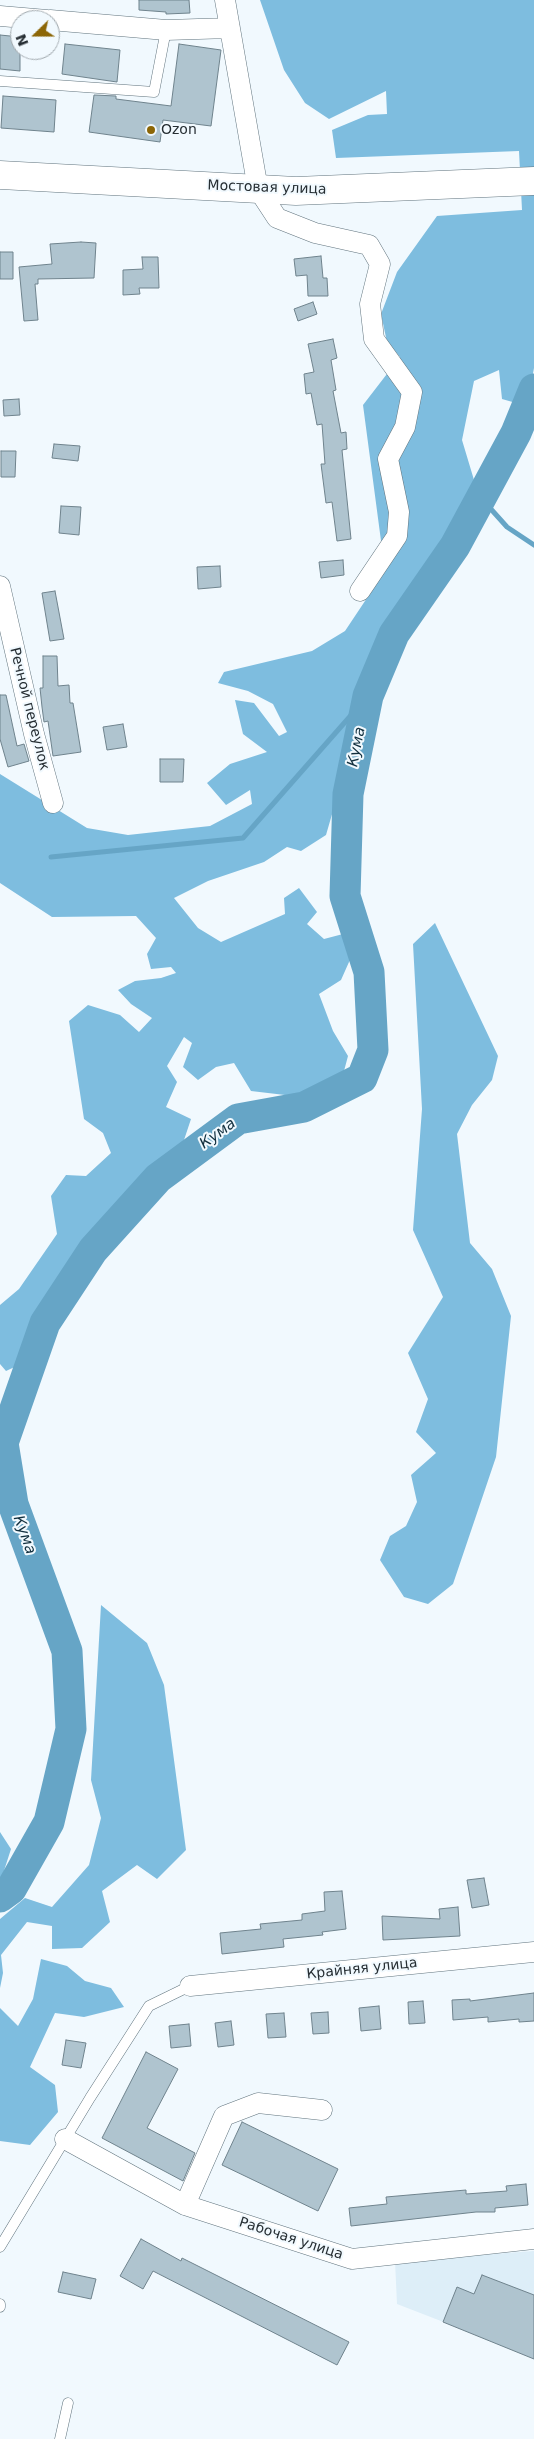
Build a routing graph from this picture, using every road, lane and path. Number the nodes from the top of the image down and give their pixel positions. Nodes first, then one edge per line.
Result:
1 (225, 0) edge
2 (60, 21) edge
3 (230, 28) junction
4 (166, 30) junction
5 (0, 82) edge
6 (0, 175) edge
7 (534, 181) edge
8 (258, 188) junction
9 (0, 586) edge
10 (360, 591) dead end
11 (53, 804) dead end
12 (534, 1952) edge
13 (190, 1986) joint
14 (322, 2110) dead end
15 (65, 2139) junction
16 (185, 2205) junction
17 (534, 2239) edge
18 (0, 2247) edge
19 (68, 2403) dead end
20 (60, 2439) edge

1 - 3 street
2 - 4 street
3 - 4 street
3 - 8 street
4 - 5 lane
6 - 8 main road, Мостовая улица
7 - 8 main road, Мостовая улица
8 - 10 street
9 - 11 street, Речной переулок
12 - 13 street, Крайняя улица
13 - 15 lane
14 - 16 street
15 - 16 street, Рабочая улица
15 - 18 lane
16 - 17 street, Рабочая улица
19 - 20 lane

